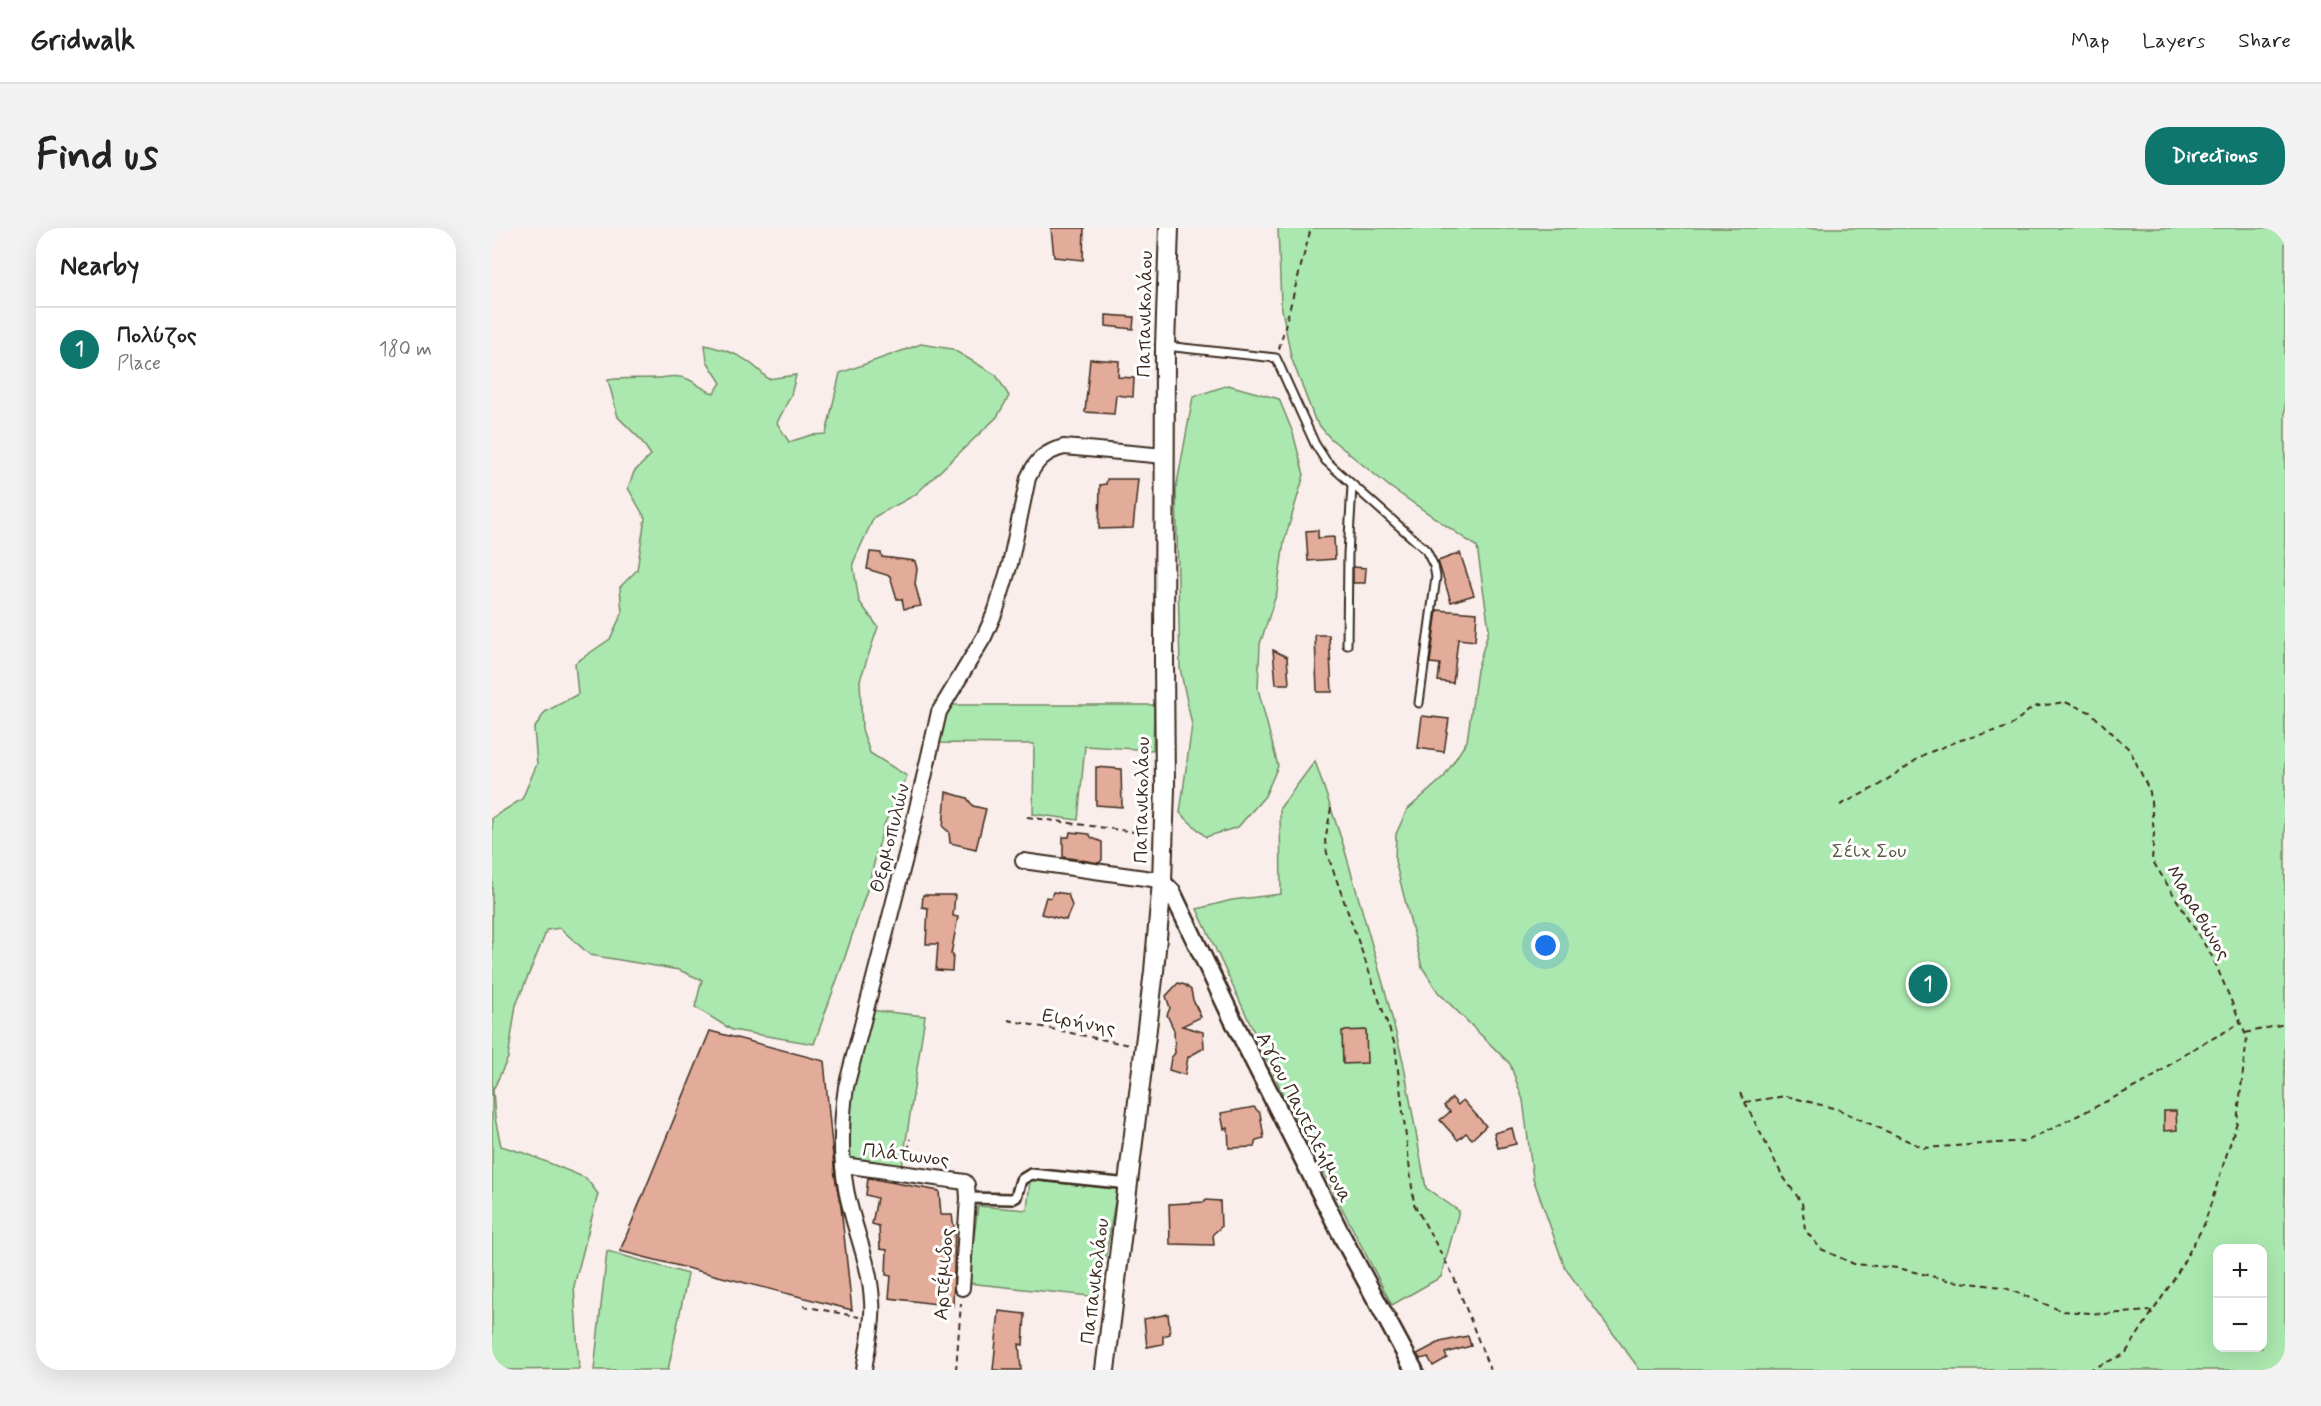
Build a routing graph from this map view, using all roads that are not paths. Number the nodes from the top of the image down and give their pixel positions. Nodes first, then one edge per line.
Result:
1 (1169, 228) edge
2 (1166, 346) junction
3 (1165, 456) junction
4 (1352, 486) junction
5 (1347, 645) dead end
6 (1419, 703) dead end
7 (1023, 861) dead end
8 (1162, 882) junction
9 (843, 1166) junction
10 (965, 1182) joint
11 (1129, 1184) junction
12 (968, 1198) junction
13 (962, 1288) road end
14 (864, 1370) edge
15 (1105, 1370) edge
16 (1414, 1370) edge

1 - 2 main road, Παπανικολάου
2 - 3 main road, Παπανικολάου
2 - 4 lane
3 - 8 main road, Παπανικολάου
3 - 9 street, Θερμοπυλών
4 - 5 lane
4 - 6 lane
7 - 8 street
8 - 11 main road, Παπανικολάου
8 - 16 street, Αγίου Παντελεήμονα
9 - 10 street, Πλάτωνος
9 - 14 street, Θερμοπυλών
10 - 12 street, Αρτέμιδος
11 - 12 street
11 - 15 main road, Παπανικολάου
12 - 13 street, Αρτέμιδος

